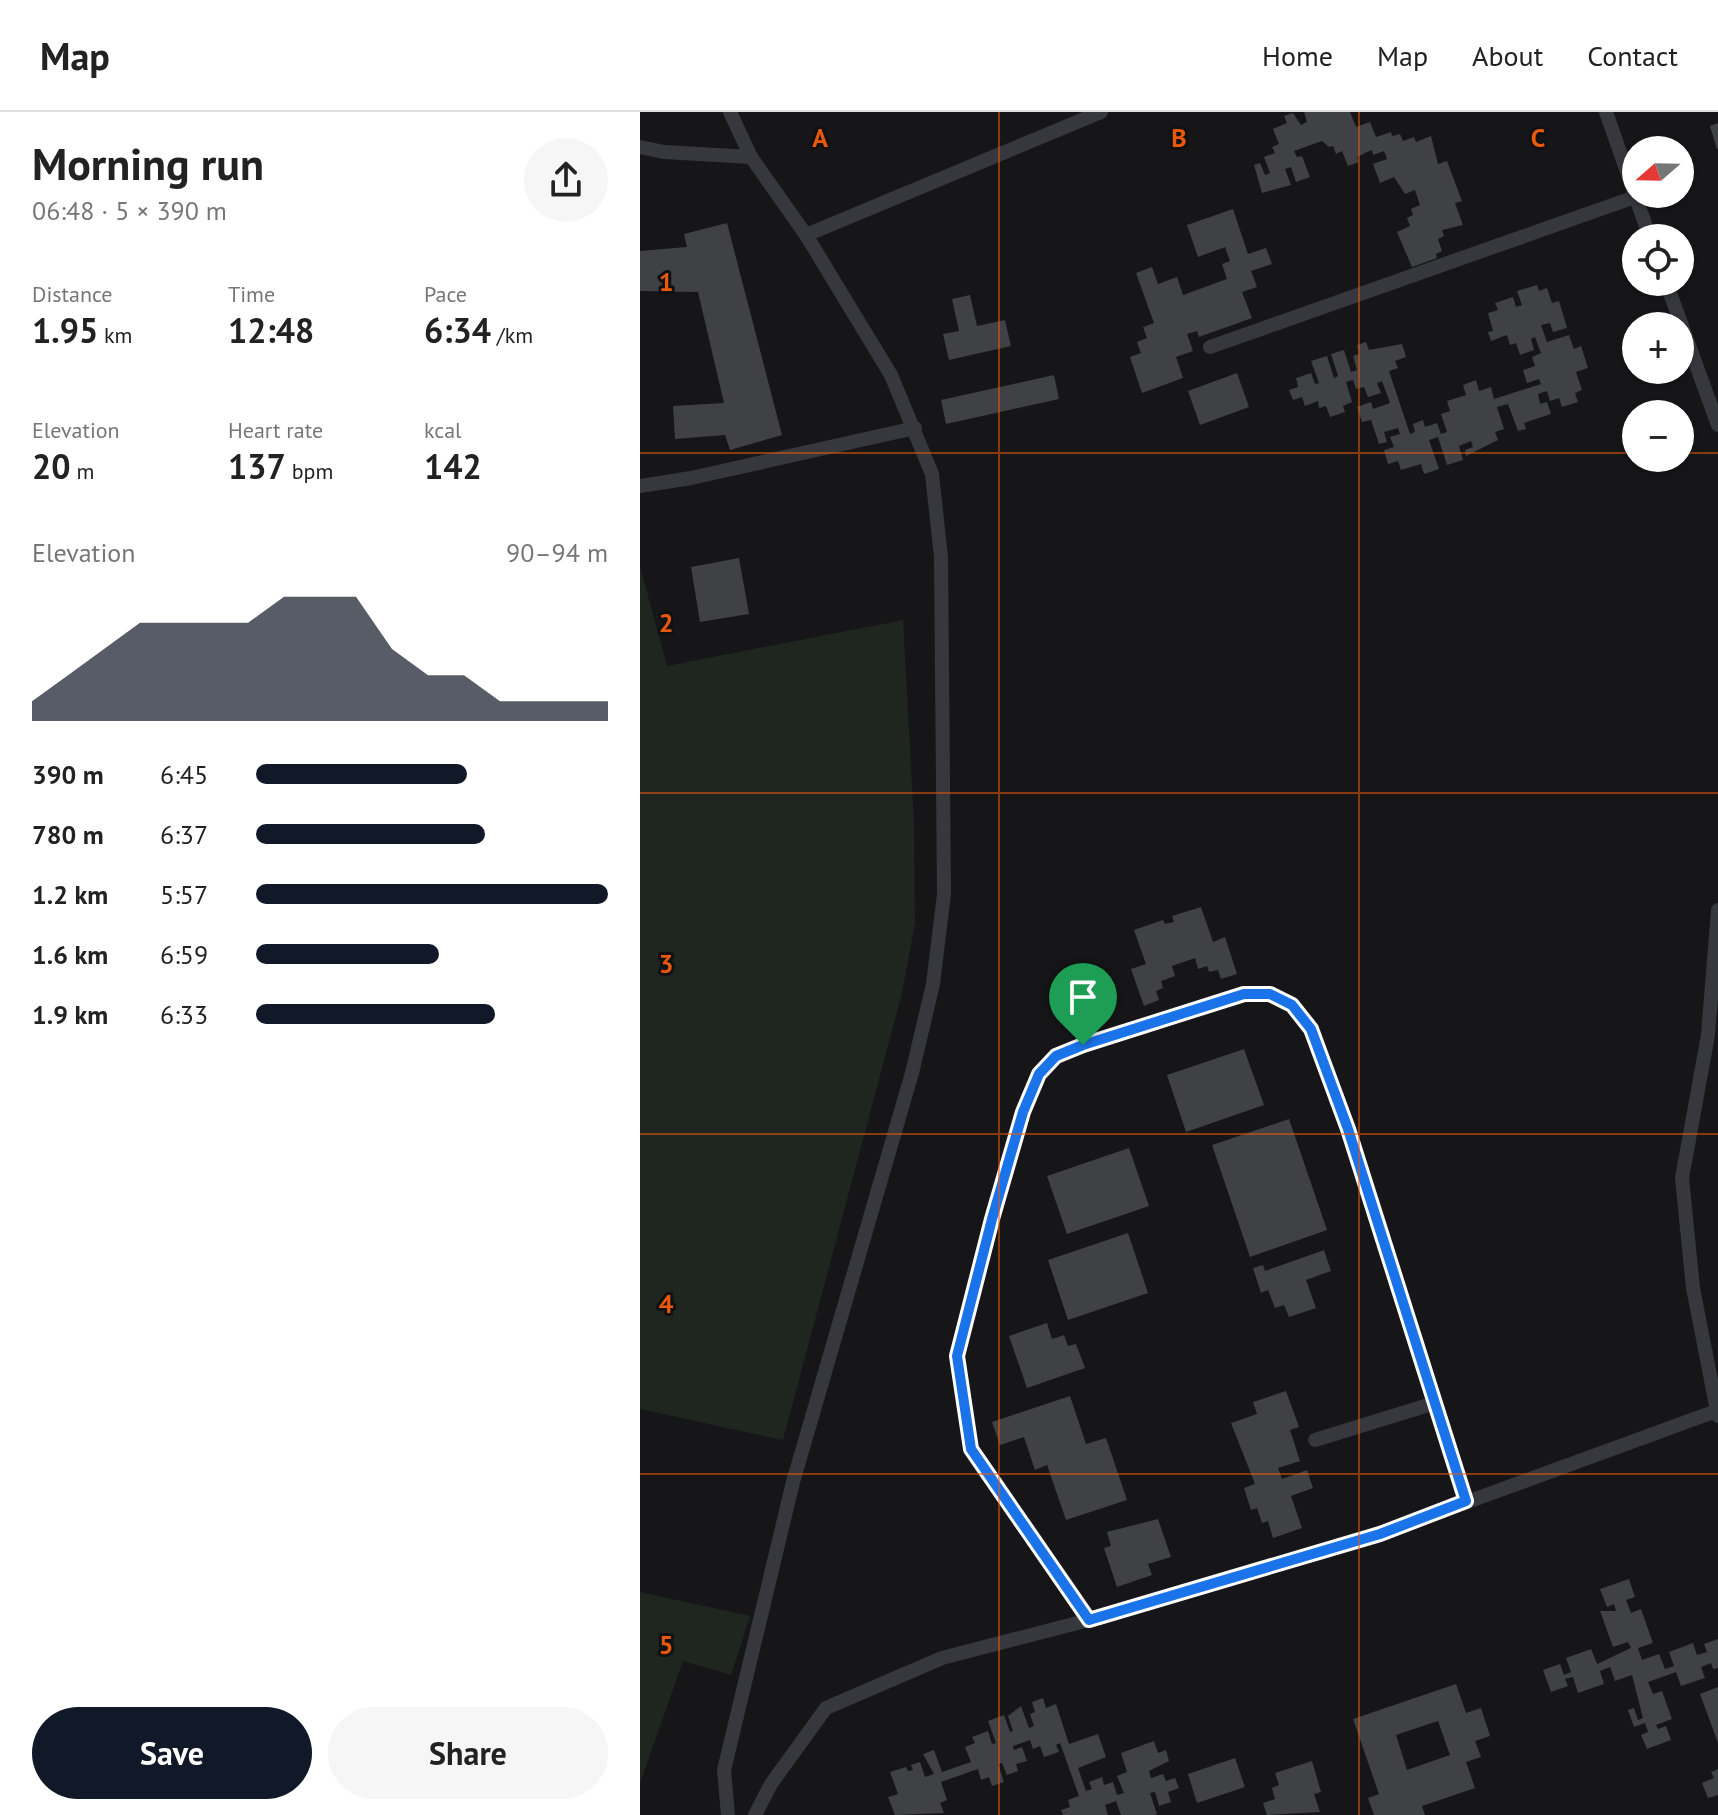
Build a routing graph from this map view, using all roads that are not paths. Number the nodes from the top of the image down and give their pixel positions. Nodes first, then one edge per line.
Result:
1 (730, 112) edge
2 (1101, 112) edge
3 (1606, 112) edge
4 (640, 147) edge
5 (751, 157) junction
6 (1622, 159) edge
7 (1622, 202) edge
8 (806, 235) junction
9 (1671, 296) edge
10 (1210, 347) dead end
11 (1718, 425) edge
12 (915, 428) junction
13 (640, 486) edge
14 (1718, 910) edge
15 (1435, 1403) junction
16 (1717, 1414) edge
17 (1315, 1440) dead end
18 (1466, 1501) junction
19 (1089, 1620) junction
20 (728, 1815) edge
21 (755, 1815) edge

1 - 5 lane
2 - 8 lane
3 - 6 lane
4 - 5 lane
5 - 8 lane
7 - 10 lane
8 - 12 lane
9 - 11 lane
12 - 13 lane
12 - 20 lane
14 - 16 lane
15 - 17 lane
15 - 18 lane
15 - 19 lane
16 - 18 lane
18 - 19 lane
19 - 21 lane

